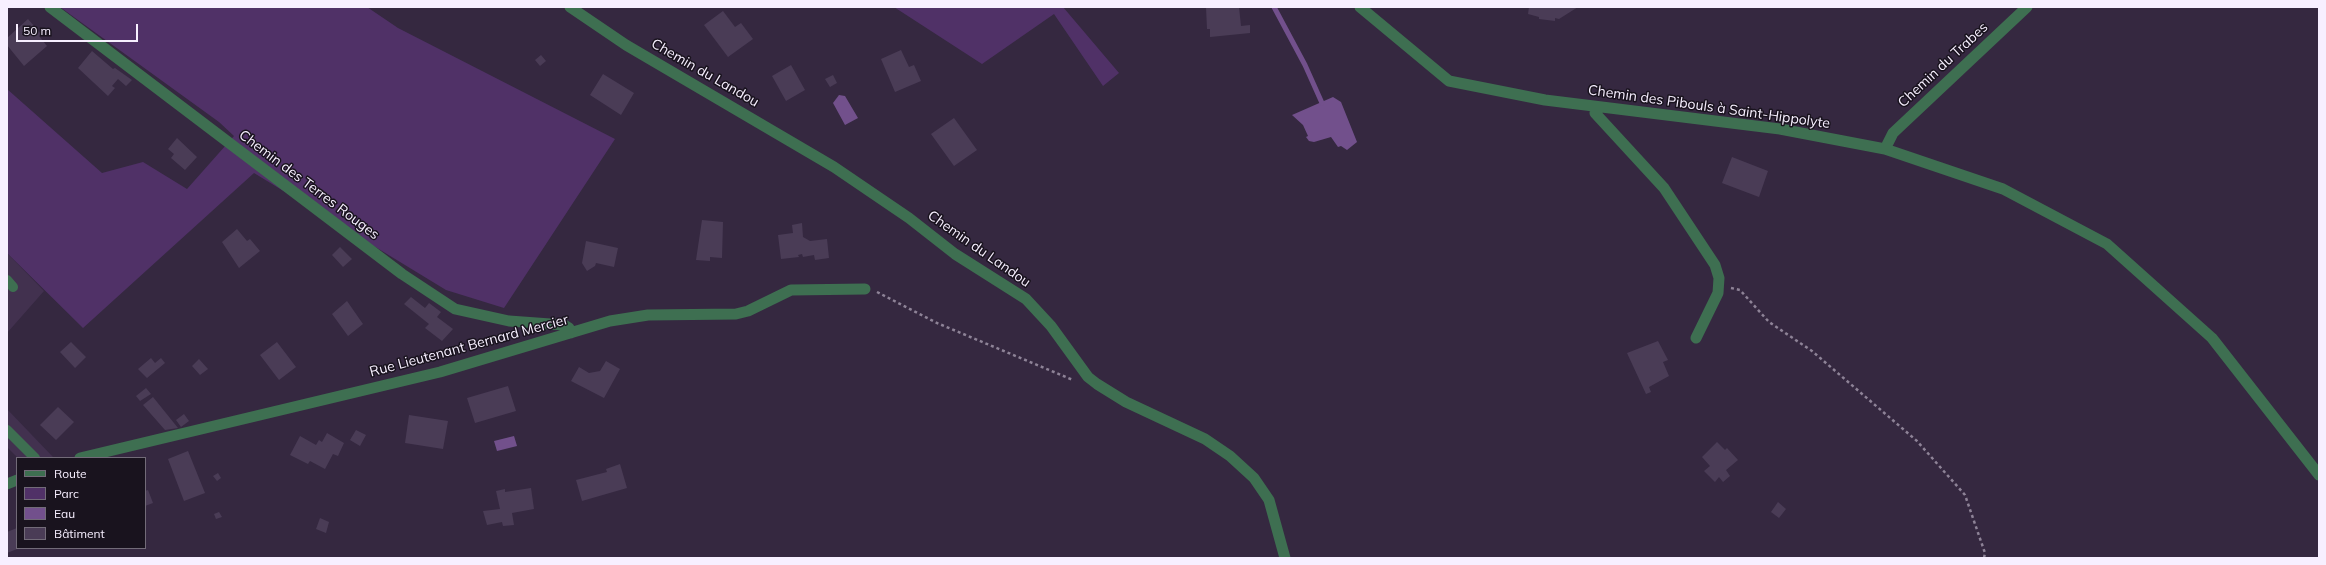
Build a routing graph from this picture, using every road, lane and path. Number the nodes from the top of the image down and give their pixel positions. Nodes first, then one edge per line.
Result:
1 (50, 7) edge
2 (570, 7) edge
3 (1360, 7) edge
4 (2027, 7) edge
5 (1596, 108) junction
6 (1885, 149) junction
7 (1719, 286) junction
8 (866, 289) joint
9 (571, 333) junction
10 (1696, 338) dead end
11 (1088, 377) junction
12 (7, 430) edge
13 (34, 457) edge
14 (84, 457) edge
15 (2319, 476) edge
16 (1285, 558) edge
17 (1984, 558) edge

1 - 9 street, Chemin des Terres Rouges
2 - 11 street, Chemin du Landou
3 - 5 street, Chemin des Pibouls à Saint-Hippolyte
4 - 6 street, Chemin du Trabes
5 - 6 street, Chemin des Pibouls à Saint-Hippolyte
5 - 7 street
6 - 15 street, Chemin des Pibouls à Saint-Hippolyte
7 - 10 street
7 - 17 path
8 - 9 street, Rue Lieutenant Bernard Mercier
8 - 11 path
9 - 14 street, Rue Lieutenant Bernard Mercier
11 - 16 street, Chemin du Landou
12 - 13 lane

